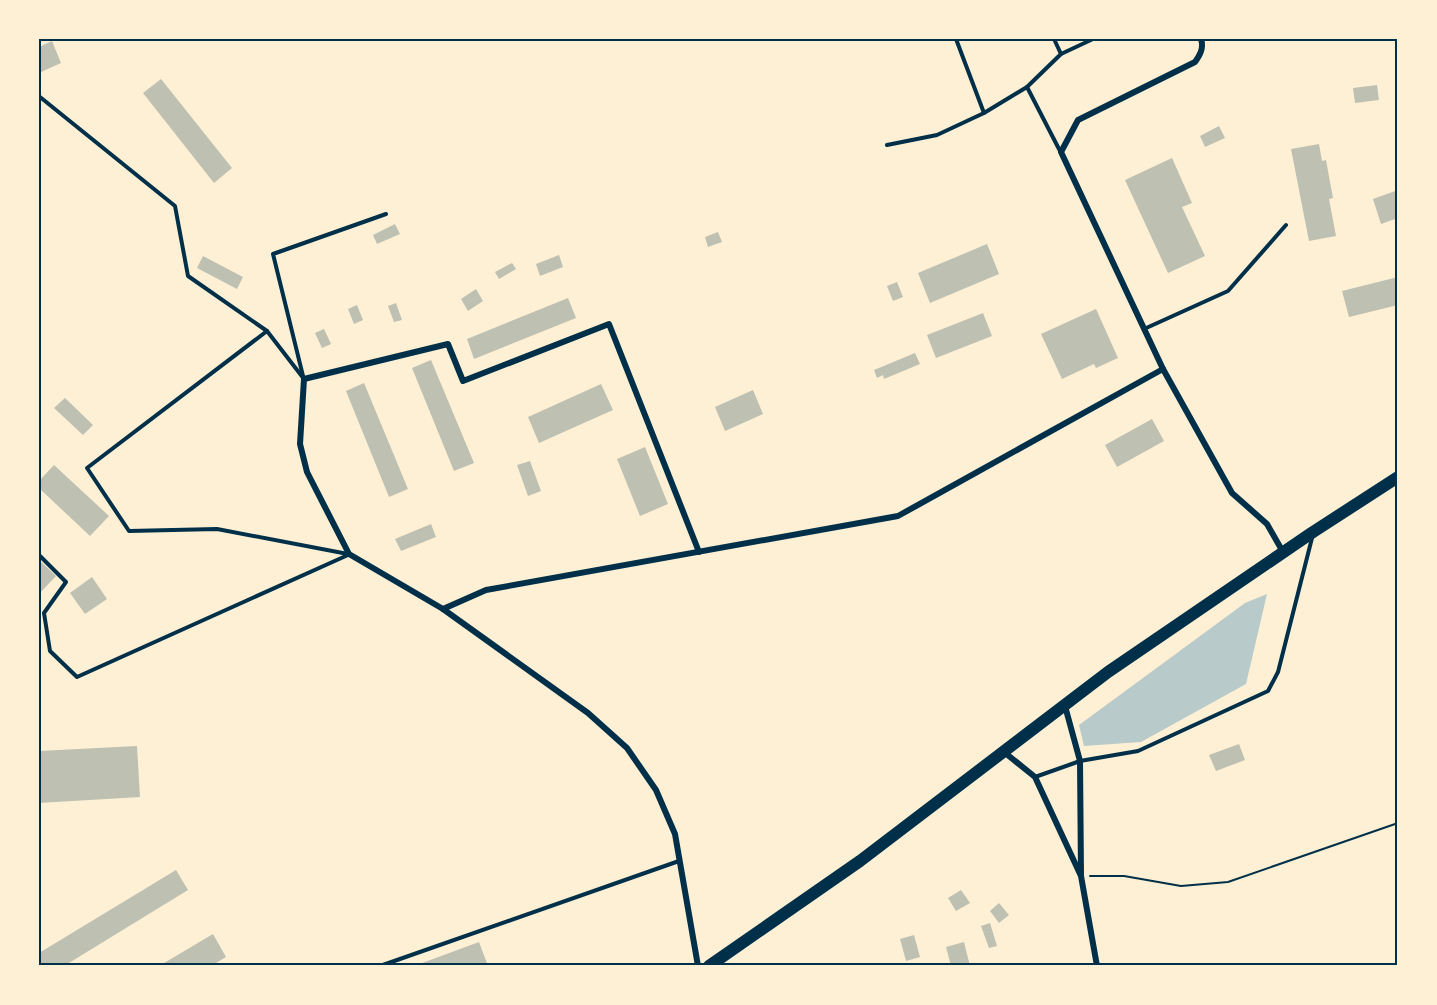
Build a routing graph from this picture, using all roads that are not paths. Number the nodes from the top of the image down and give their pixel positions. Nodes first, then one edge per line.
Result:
1 (956, 39) edge
2 (1054, 39) edge
3 (1093, 39) edge
4 (1201, 39) edge
5 (1061, 54) junction
6 (1027, 87) junction
7 (40, 97) edge
8 (984, 113) junction
9 (887, 145) dead end
10 (1061, 152) junction
11 (386, 214) dead end
12 (1286, 225) dead end
13 (1144, 329) junction
14 (267, 331) junction
15 (1163, 369) junction
16 (304, 379) junction
17 (1398, 477) edge
18 (1314, 532) junction
19 (699, 552) junction
20 (1283, 553) junction
21 (349, 554) junction
22 (39, 555) edge
23 (442, 609) junction
24 (1064, 705) junction
25 (1003, 752) junction
26 (1080, 761) junction
27 (1035, 777) junction
28 (680, 861) junction
29 (1081, 876) junction
30 (380, 966) edge
31 (698, 966) edge
32 (709, 966) edge
33 (1097, 966) edge

1 - 8 lane
2 - 5 lane
3 - 5 lane
4 - 10 street
5 - 6 lane
6 - 8 lane
6 - 10 lane
7 - 14 lane
8 - 9 lane
10 - 13 street
11 - 16 lane
12 - 13 lane
13 - 15 street
14 - 16 lane
14 - 21 lane
15 - 19 street
15 - 20 street
16 - 19 street
16 - 21 street
17 - 18 main road
18 - 20 main road
18 - 26 lane
19 - 23 street
20 - 24 main road
21 - 22 lane
21 - 23 street
23 - 28 street
24 - 25 main road
24 - 26 street
25 - 27 street
25 - 32 main road
26 - 27 lane
26 - 29 street
27 - 29 street
28 - 30 lane
28 - 31 street
29 - 33 street

